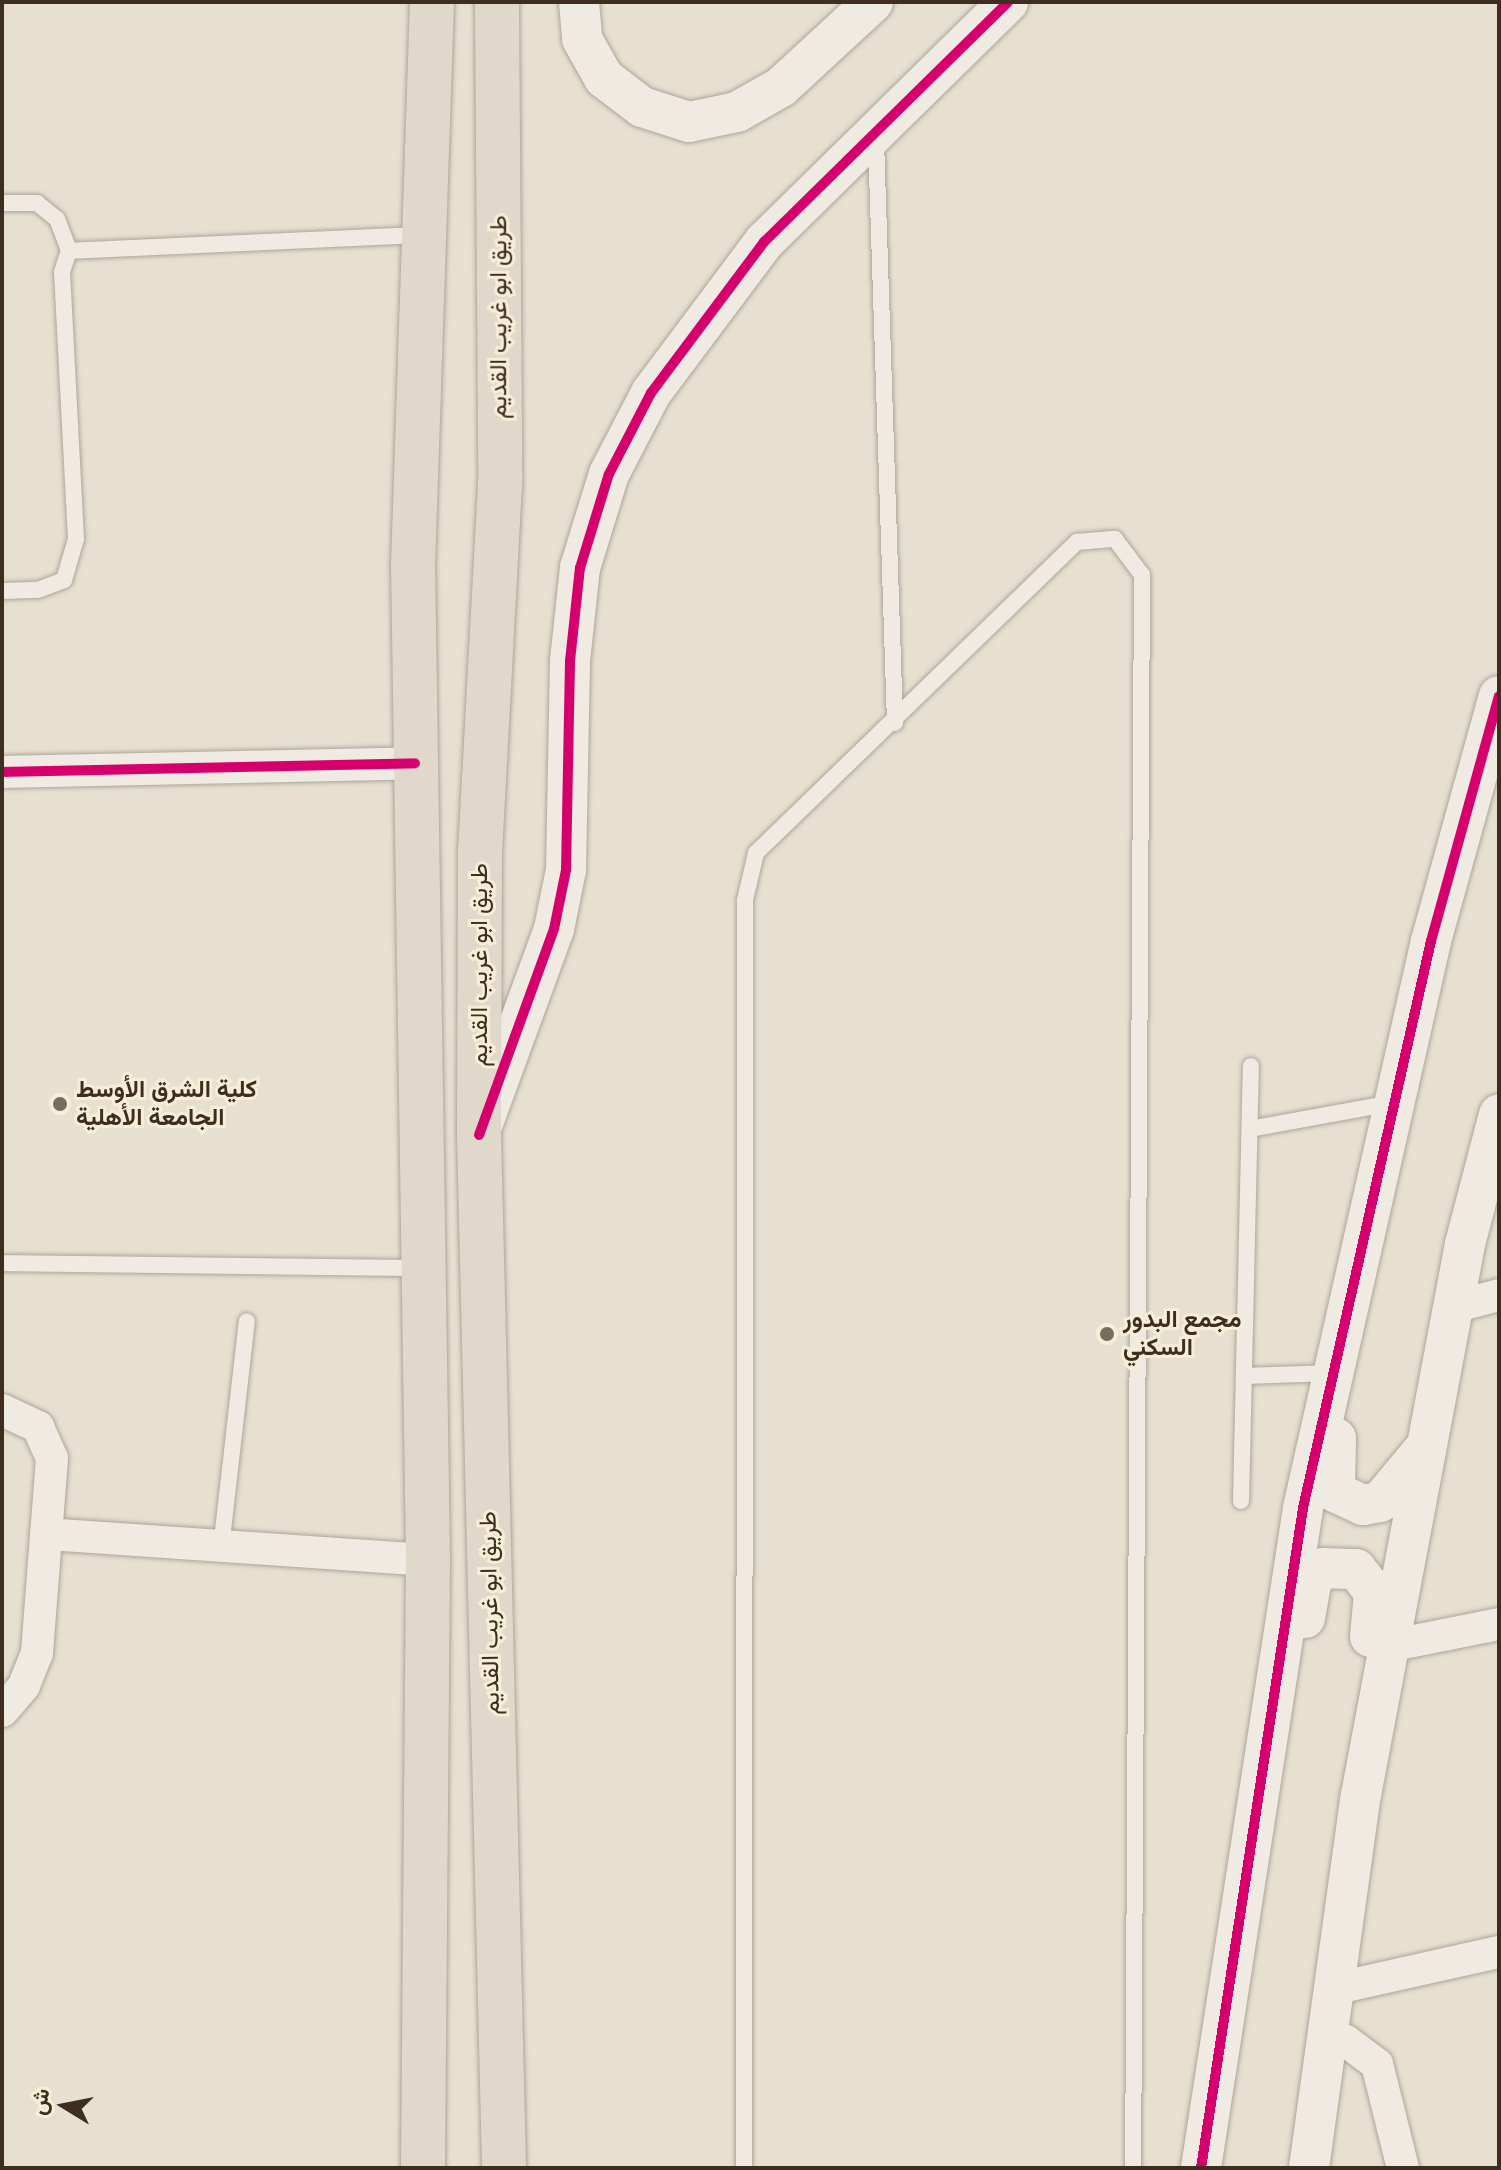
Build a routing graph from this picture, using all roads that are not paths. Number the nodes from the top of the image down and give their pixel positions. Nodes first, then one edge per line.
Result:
1 (432, 2) edge
2 (497, 2) edge
3 (579, 2) edge
4 (873, 2) edge
5 (1008, 2) edge
6 (876, 132) junction
7 (2, 203) edge
8 (425, 234) junction
9 (69, 251) junction
10 (2, 591) edge
11 (1499, 696) edge
12 (895, 723) junction
13 (415, 763) junction
14 (2, 772) edge
15 (1404, 1057) junction
16 (1251, 1066) dead end
17 (1392, 1103) junction
18 (1499, 1114) edge
19 (1250, 1129) junction
20 (479, 1135) junction
21 (2, 1263) edge
22 (424, 1268) junction
23 (1499, 1295) edge
24 (1453, 1307) junction
25 (247, 1321) dead end
26 (1332, 1373) junction
27 (1244, 1376) junction
28 (2, 1410) edge
29 (1428, 1444) junction
30 (1241, 1501) dead end
31 (46, 1534) junction
32 (221, 1548) junction
33 (428, 1560) junction
34 (1499, 1624) edge
35 (1389, 1646) junction
36 (2, 1711) edge
37 (1238, 1936) junction
38 (1341, 1939) junction
39 (1499, 1952) edge
40 (1333, 1989) junction
41 (1326, 2041) junction
42 (426, 2100) junction
43 (402, 2168) edge
44 (423, 2168) edge
45 (504, 2168) edge
46 (744, 2168) edge
47 (1133, 2168) edge
48 (1201, 2168) edge
49 (1309, 2168) edge
50 (1403, 2168) edge

1 - 8 highway
2 - 20 highway, طريق ابو غريب القديم
3 - 4 street
5 - 6 street
6 - 12 lane
6 - 20 street
7 - 9 lane
8 - 9 lane
8 - 13 highway
9 - 10 lane
11 - 15 street
12 - 46 lane
12 - 47 lane
13 - 14 street
13 - 22 highway
15 - 17 street
15 - 29 street
16 - 19 lane
17 - 19 lane
17 - 26 street
18 - 24 street
19 - 27 lane
20 - 45 highway, طريق ابو غريب القديم
21 - 22 lane
22 - 33 highway
23 - 24 street
24 - 29 street
25 - 32 lane
26 - 27 lane
26 - 37 street
27 - 30 lane
28 - 31 street
29 - 35 street
31 - 32 street
31 - 36 street
32 - 33 street
33 - 42 highway
34 - 35 street
35 - 38 street
37 - 38 street
37 - 48 street
38 - 40 street
39 - 40 street
40 - 41 street
41 - 49 street
41 - 50 street
42 - 43 highway
42 - 44 highway

